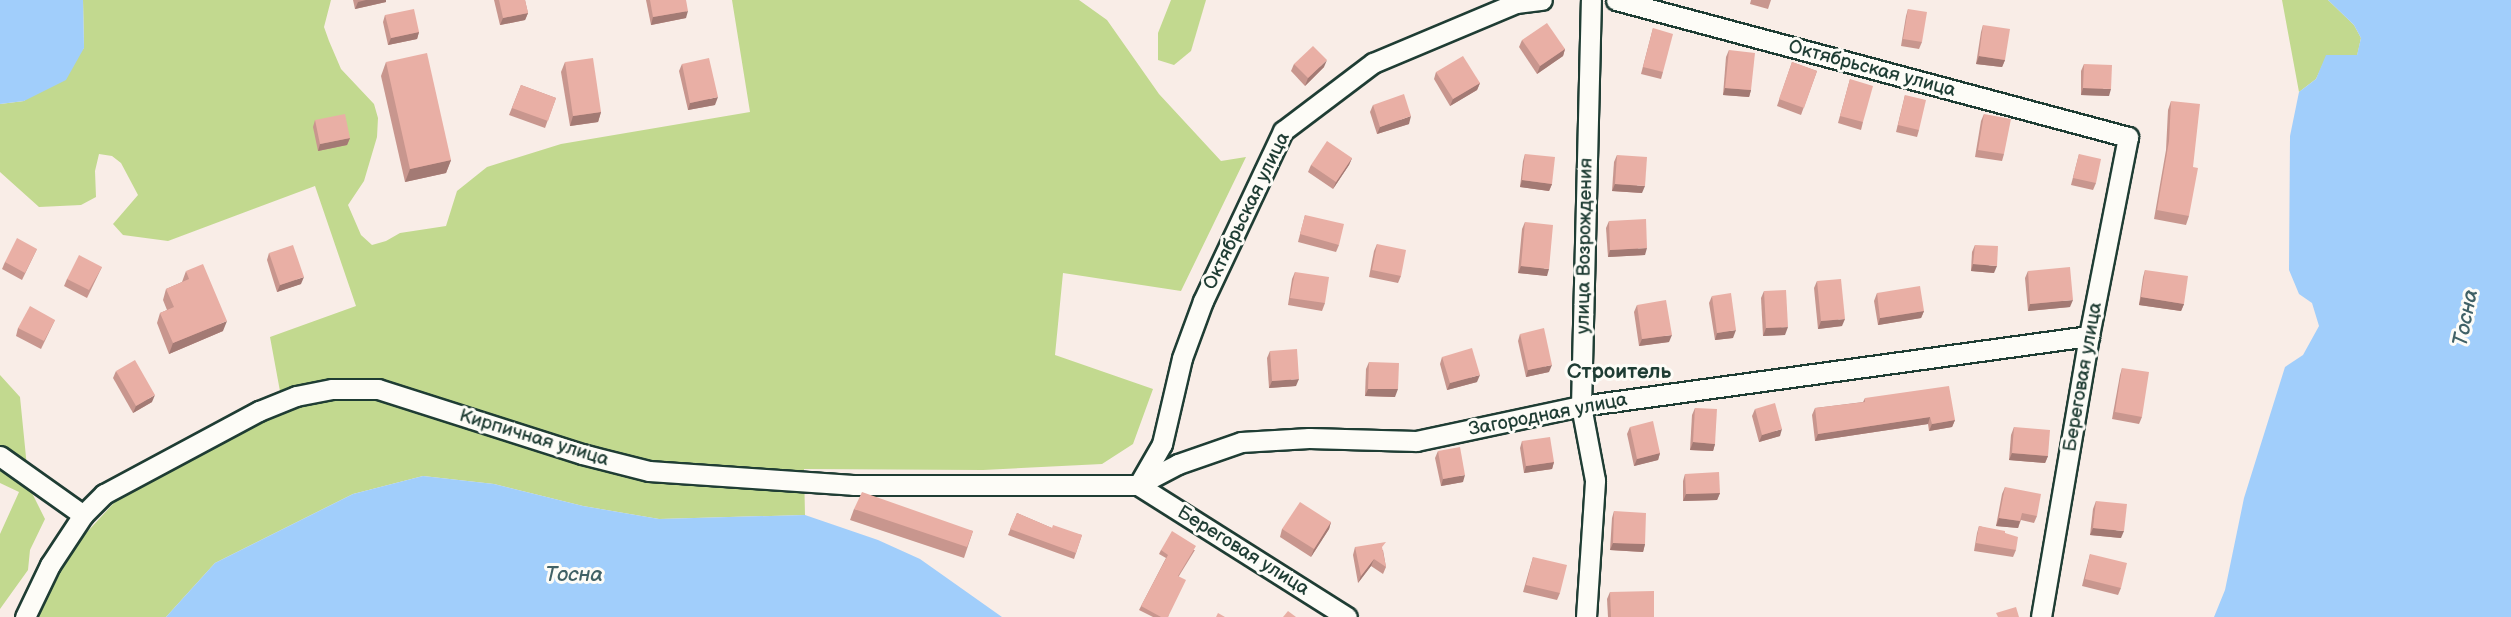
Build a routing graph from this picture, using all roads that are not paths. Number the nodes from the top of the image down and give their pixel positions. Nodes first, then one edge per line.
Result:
1 (1542, 0) edge
2 (1591, 0) edge
3 (1616, 0) edge
4 (2128, 137) joint
5 (2089, 336) junction
6 (1581, 406) junction
7 (0, 456) edge
8 (1138, 485) junction
9 (83, 515) junction
10 (26, 617) edge
11 (1347, 617) edge
12 (1586, 617) edge
13 (2041, 617) edge

1 - 8 street, Октябрьская улица
2 - 6 street, улица Возрождения
3 - 4 street, Октябрьская улица
4 - 5 street, Береговая улица
5 - 6 street, Загородная улица
5 - 13 street, Береговая улица
6 - 8 street, Загородная улица
6 - 12 street, улица Возрождения
7 - 9 street
8 - 9 street, Кирпичная улица
8 - 11 street, Береговая улица
9 - 10 street, Кирпичная улица

